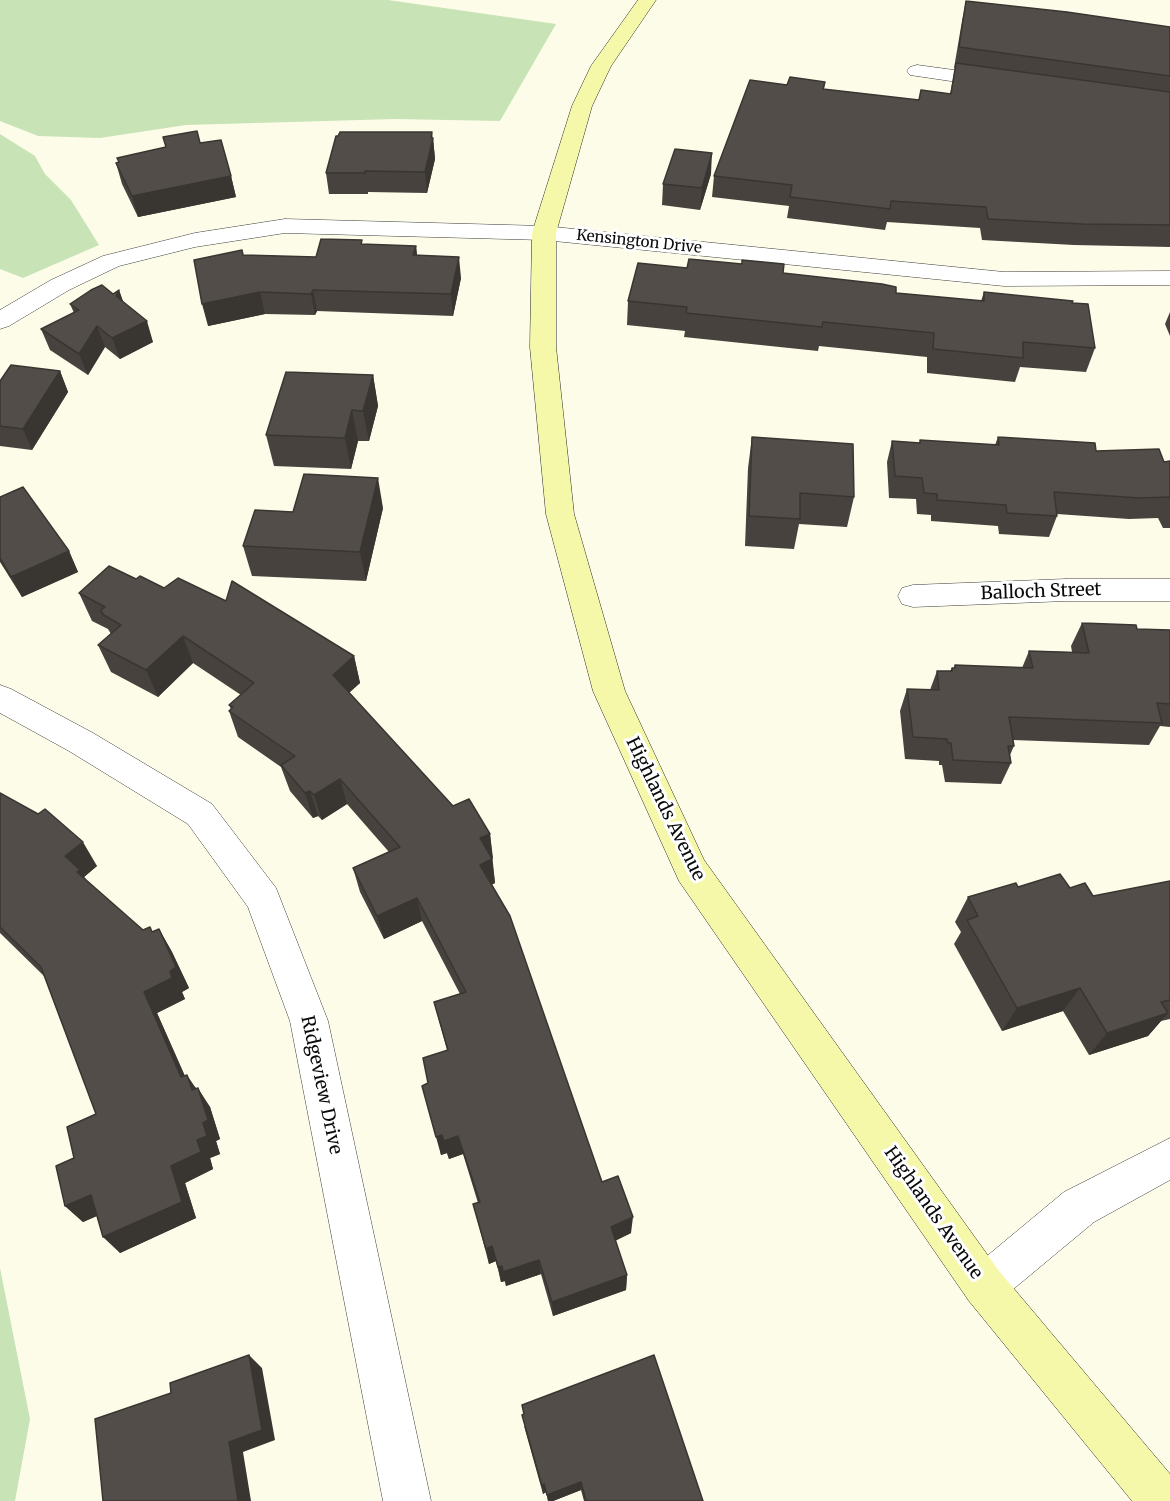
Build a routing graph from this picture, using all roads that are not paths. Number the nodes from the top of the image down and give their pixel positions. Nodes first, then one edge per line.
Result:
1 (647, 0) edge
2 (917, 71) dead end
3 (1020, 85) edge
4 (544, 233) junction
5 (1170, 278) edge
6 (0, 321) edge
7 (1170, 590) edge
8 (913, 596) dead end
9 (0, 698) edge
10 (1170, 1158) edge
11 (984, 1286) junction
12 (407, 1501) edge
13 (1162, 1501) edge

1 - 4 main road, Highlands Avenue
2 - 3 street
4 - 5 street, Kensington Drive
4 - 6 street, Kensington Drive
4 - 11 main road, Highlands Avenue
7 - 8 street, Balloch Street
9 - 12 street, Ridgeview Drive
10 - 11 street
11 - 13 main road, Highlands Avenue

